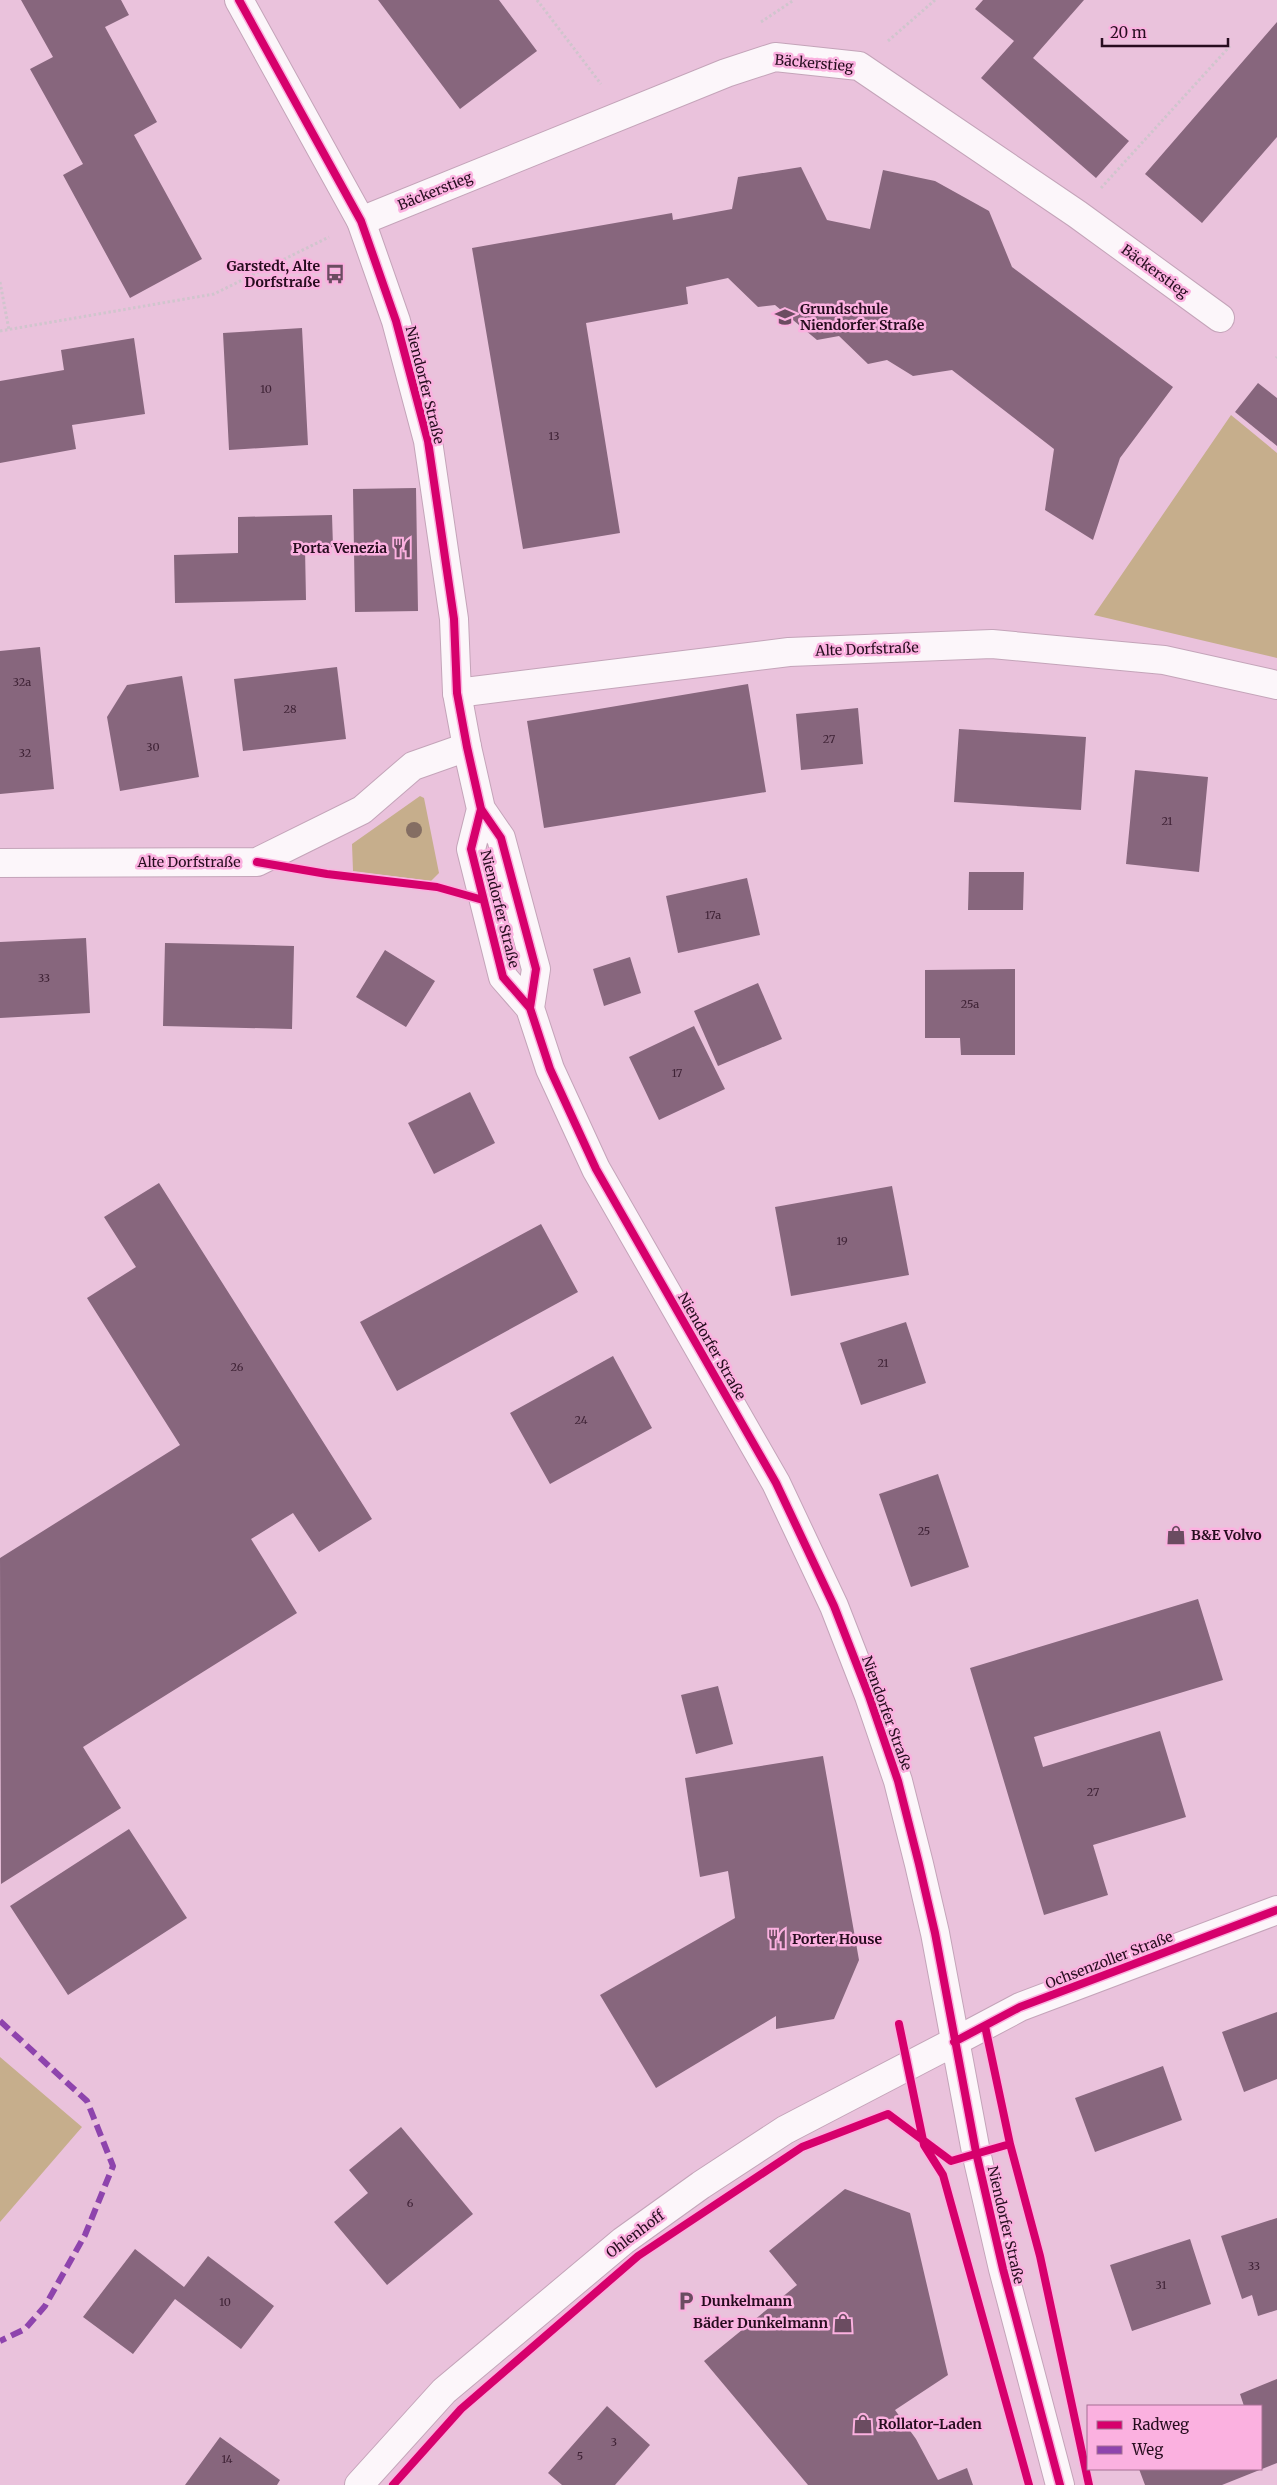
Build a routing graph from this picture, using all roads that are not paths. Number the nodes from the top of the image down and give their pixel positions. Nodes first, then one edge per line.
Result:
1 (239, 0) edge
2 (361, 221) junction
3 (1220, 318) dead end
4 (1277, 685) edge
5 (457, 693) junction
6 (467, 747) junction
7 (0, 864) edge
8 (1277, 1910) edge
9 (954, 2042) junction
10 (359, 2485) edge
11 (1060, 2485) edge

1 - 2 main road, Niendorfer Straße
2 - 3 main road, Bäckerstieg
2 - 5 main road, Niendorfer Straße
4 - 5 main road, Alte Dorfstraße
5 - 6 main road, Niendorfer Straße
6 - 7 main road, Alte Dorfstraße
6 - 9 main road, Niendorfer Straße
8 - 9 main road, Ochsenzoller Straße
9 - 10 main road, Ohlenhoff
9 - 11 main road, Niendorfer Straße

